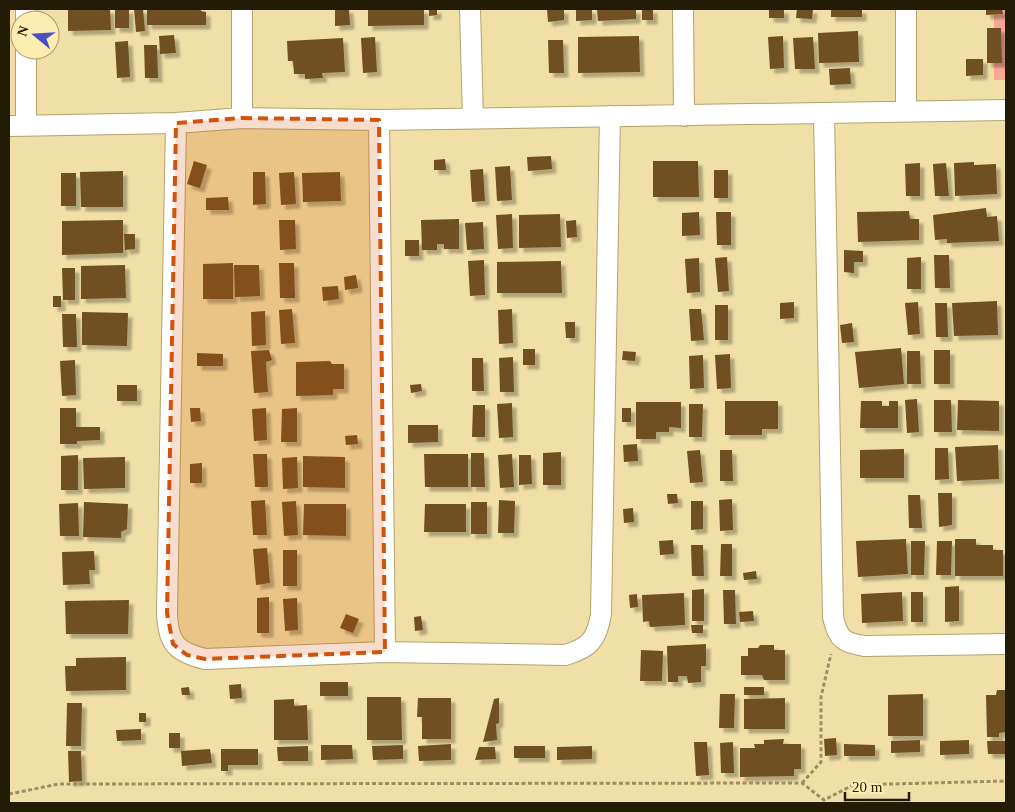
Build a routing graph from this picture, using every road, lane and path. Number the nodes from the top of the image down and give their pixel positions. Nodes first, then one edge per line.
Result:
1 (242, 9) edge
2 (470, 9) edge
3 (683, 9) edge
4 (906, 9) edge
5 (25, 60) edge
6 (906, 110) junction
7 (1006, 110) edge
8 (824, 113) junction
9 (610, 116) junction
10 (684, 116) junction
11 (242, 118) junction
12 (473, 118) junction
13 (379, 120) junction
14 (176, 123) junction
15 (17, 126) edge
16 (836, 632) junction
17 (1006, 644) edge
18 (385, 652) junction
19 (1006, 781) edge
20 (802, 783) junction
21 (9, 794) edge
22 (824, 802) edge

1 - 11 street
2 - 12 street
3 - 10 street
4 - 6 street
5 - 15 street
6 - 7 street
6 - 8 street
8 - 10 street
8 - 16 street
9 - 10 street
9 - 12 street
9 - 18 street
11 - 13 street
11 - 14 street
12 - 13 street
13 - 18 street
14 - 15 street
14 - 18 street
16 - 17 street
16 - 20 path
19 - 22 path
20 - 21 path
20 - 22 path

